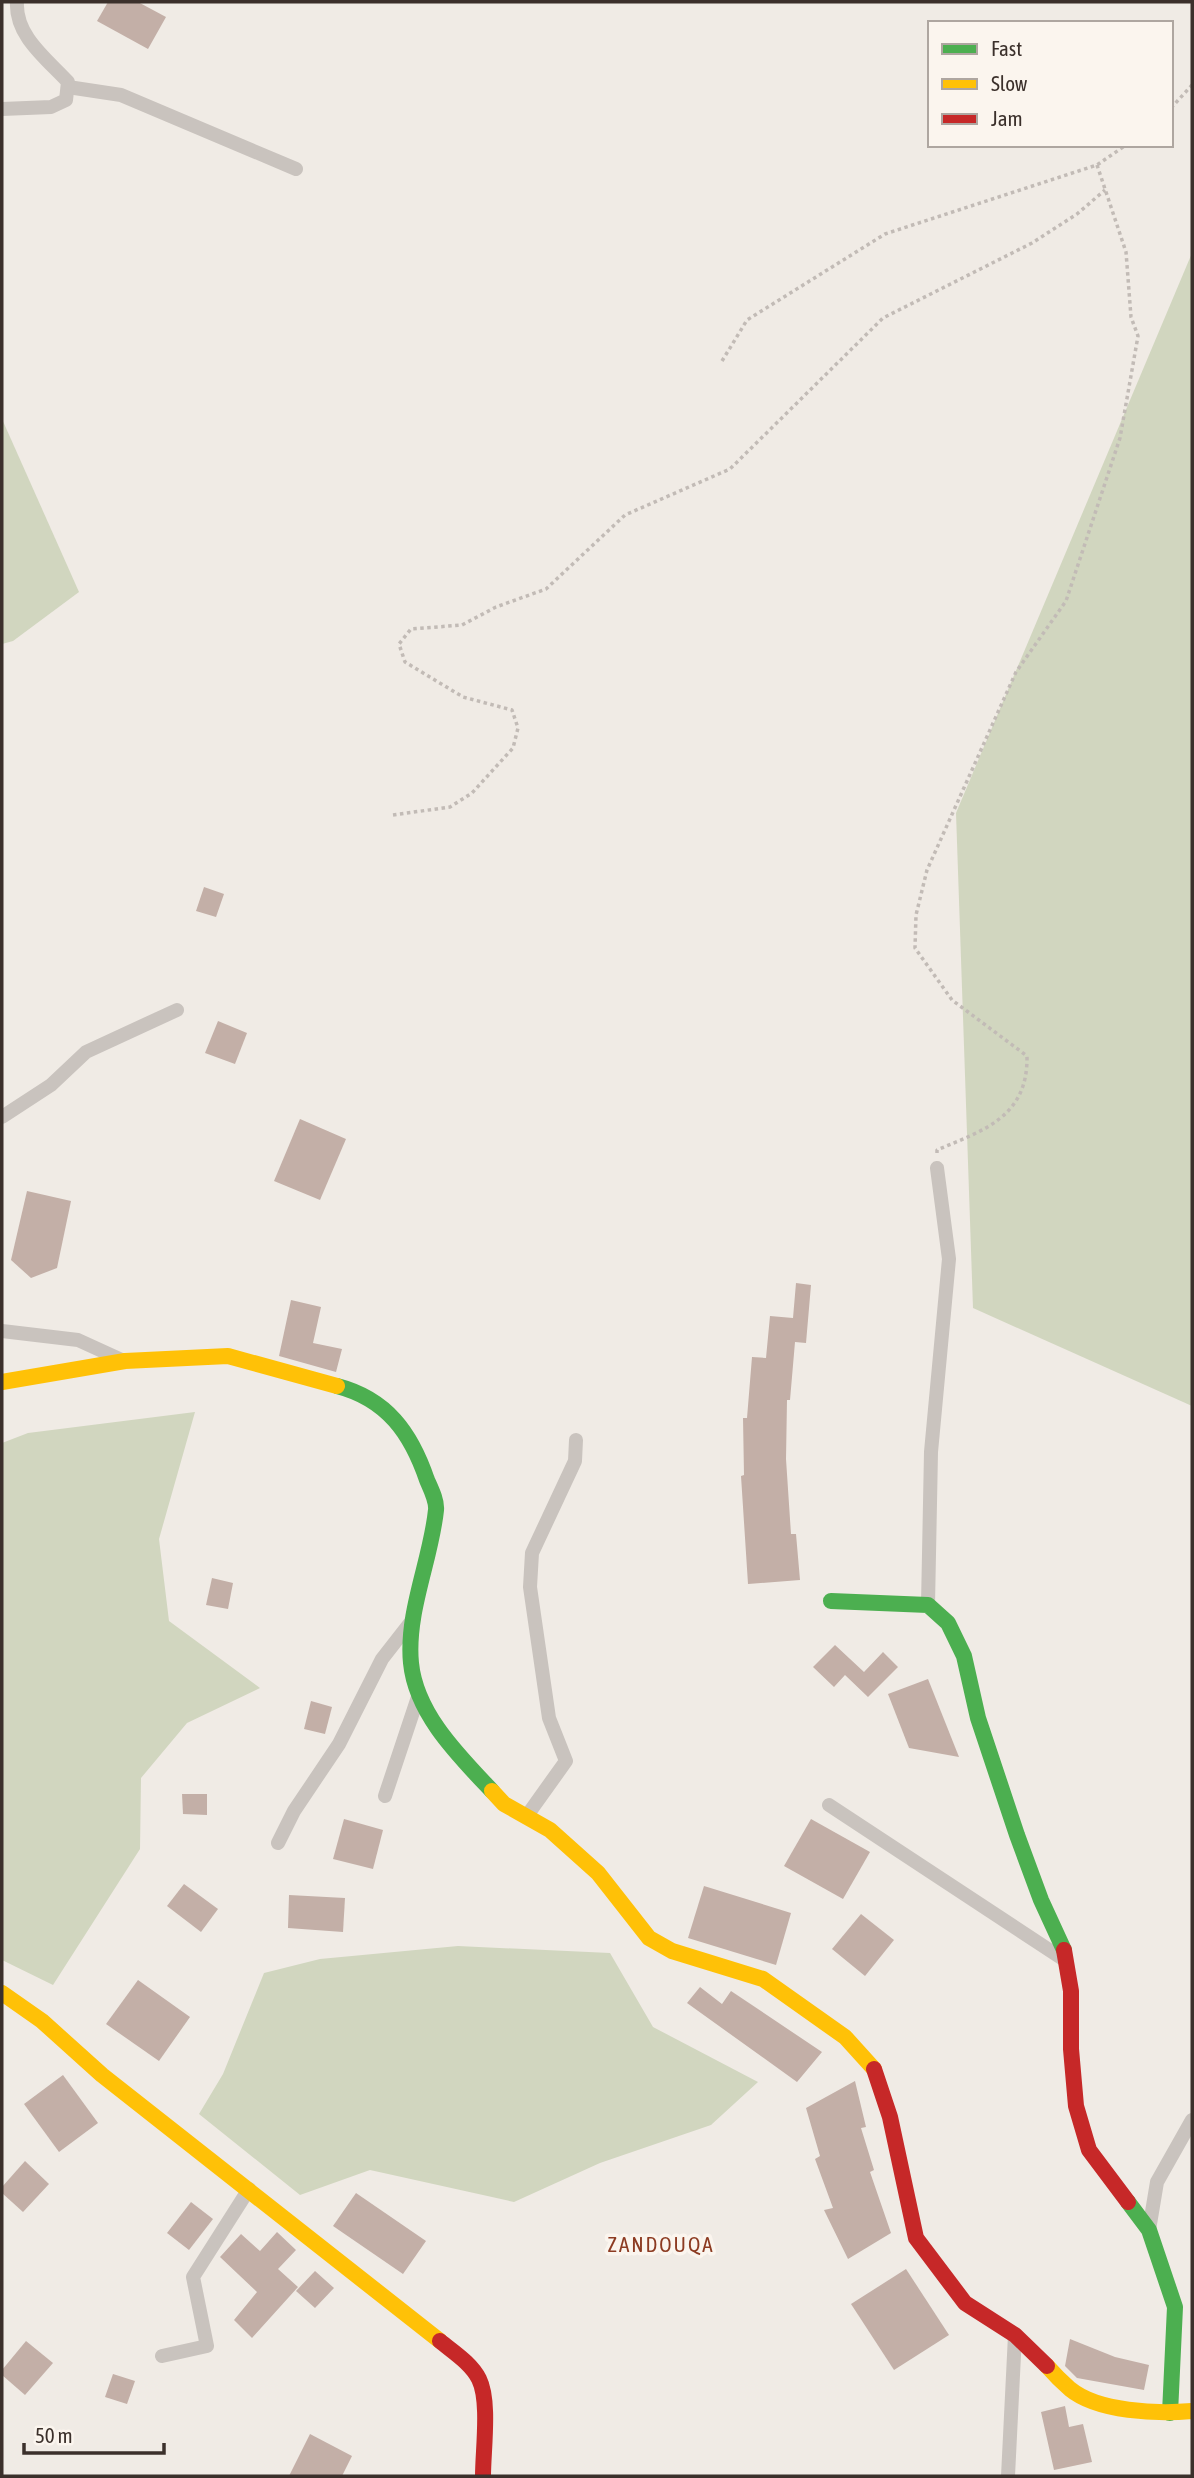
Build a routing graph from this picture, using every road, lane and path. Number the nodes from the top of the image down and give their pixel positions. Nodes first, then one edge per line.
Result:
1 (18, 2) edge
2 (1192, 85) edge
3 (68, 87) junction
4 (1173, 106) edge
5 (2, 109) edge
6 (1123, 147) edge
7 (1097, 165) junction
8 (296, 169) dead end
9 (1105, 190) junction
10 (722, 361) dead end
11 (393, 815) dead end
12 (177, 1010) dead end
13 (2, 1117) edge
14 (937, 1168) joint
15 (2, 1331) edge
16 (125, 1362) junction
17 (2, 1382) edge
18 (576, 1440) dead end
19 (831, 1601) dead end
20 (928, 1605) junction
21 (415, 1617) junction
22 (420, 1693) junction
23 (385, 1796) dead end
24 (829, 1805) dead end
25 (526, 1817) junction
26 (278, 1843) dead end
27 (1066, 1961) junction
28 (2, 1993) edge
29 (1192, 2120) edge
30 (249, 2189) junction
31 (1149, 2230) junction
32 (1015, 2334) junction
33 (162, 2356) dead end
34 (1192, 2412) edge
35 (1170, 2413) junction
36 (483, 2476) edge
37 (1008, 2476) edge

1 - 3 street
2 - 4 path
3 - 5 street
3 - 8 street
6 - 7 path
7 - 9 path
7 - 10 path
9 - 11 path
9 - 14 path
12 - 13 street
14 - 20 street
15 - 16 street
16 - 17 street
16 - 21 street
18 - 25 street
19 - 20 street
20 - 27 street
21 - 22 street
21 - 26 street
22 - 23 street
22 - 25 street
24 - 27 street
25 - 32 street
27 - 31 street
28 - 30 street
29 - 31 street
30 - 33 street
30 - 36 street
31 - 35 street
32 - 35 street
32 - 37 street
34 - 35 street

